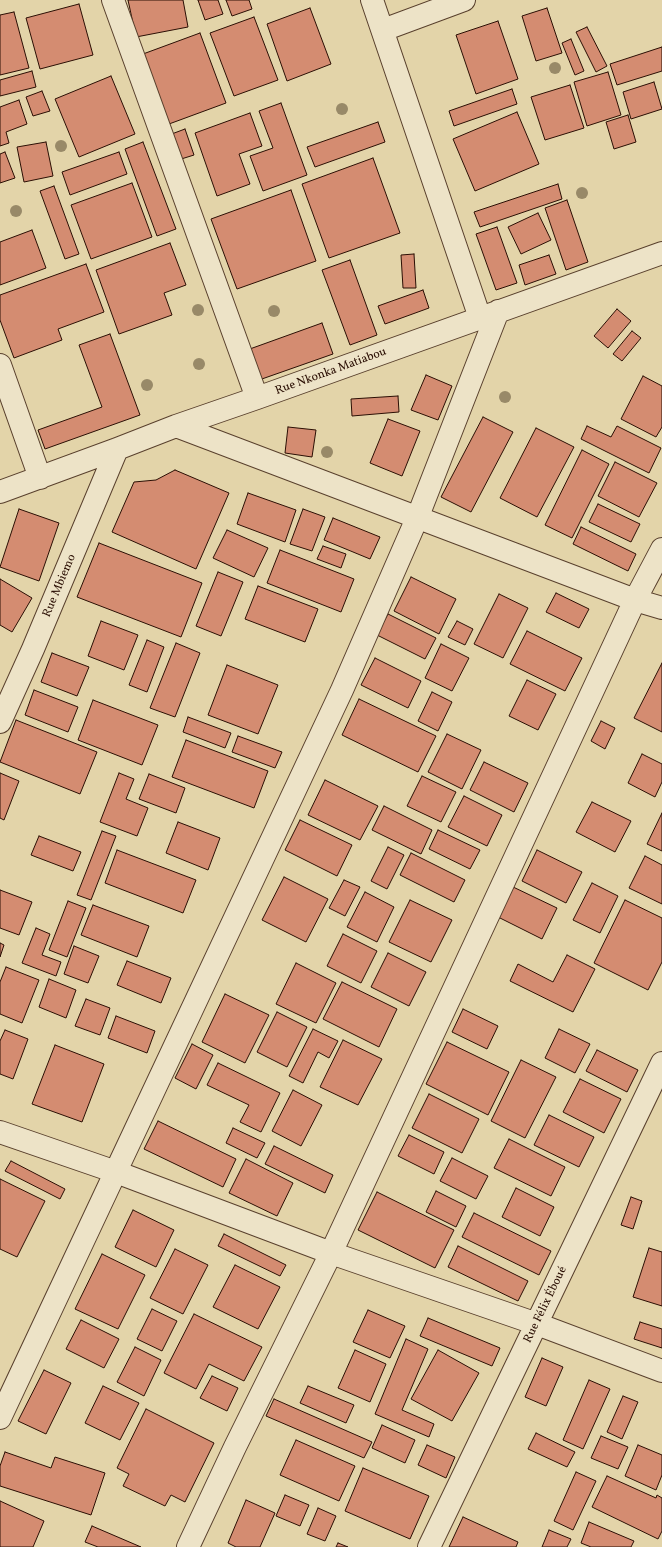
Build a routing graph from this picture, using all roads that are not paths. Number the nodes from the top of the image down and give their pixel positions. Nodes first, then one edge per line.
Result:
1 (113, 0) edge
2 (372, 0) edge
3 (464, 0) edge
4 (383, 30) junction
5 (662, 253) edge
6 (489, 315) junction
7 (0, 365) edge
8 (257, 398) junction
9 (176, 426) junction
10 (117, 449) junction
11 (40, 478) junction
12 (0, 492) edge
13 (418, 516) junction
14 (662, 549) edge
15 (636, 600) junction
16 (662, 608) edge
17 (0, 722) edge
18 (662, 1063) edge
19 (0, 1132) edge
20 (116, 1172) junction
21 (331, 1253) junction
22 (537, 1324) junction
23 (662, 1371) edge
24 (0, 1418) edge
25 (188, 1547) edge
26 (429, 1547) edge

1 - 8 street
2 - 4 street
3 - 4 street
4 - 6 street
5 - 6 street, Rue Nkonka Matiabou
6 - 8 street, Rue Nkonka Matiabou
6 - 13 street
7 - 11 street
8 - 9 street, Rue Nkonka Matiabou
9 - 10 street, Rue Nkonka Matiabou
9 - 13 street
10 - 11 street, Rue Nkonka Matiabou
10 - 17 street, Rue Mbiemo
11 - 12 street, Rue Nkonka Matiabou
13 - 15 street
13 - 20 street
14 - 15 street
15 - 16 street
15 - 21 street
18 - 22 street, Rue Félix Éboué
19 - 20 street
20 - 21 street
20 - 24 street
21 - 22 street
21 - 25 street
22 - 23 street
22 - 26 street, Rue Félix Éboué

